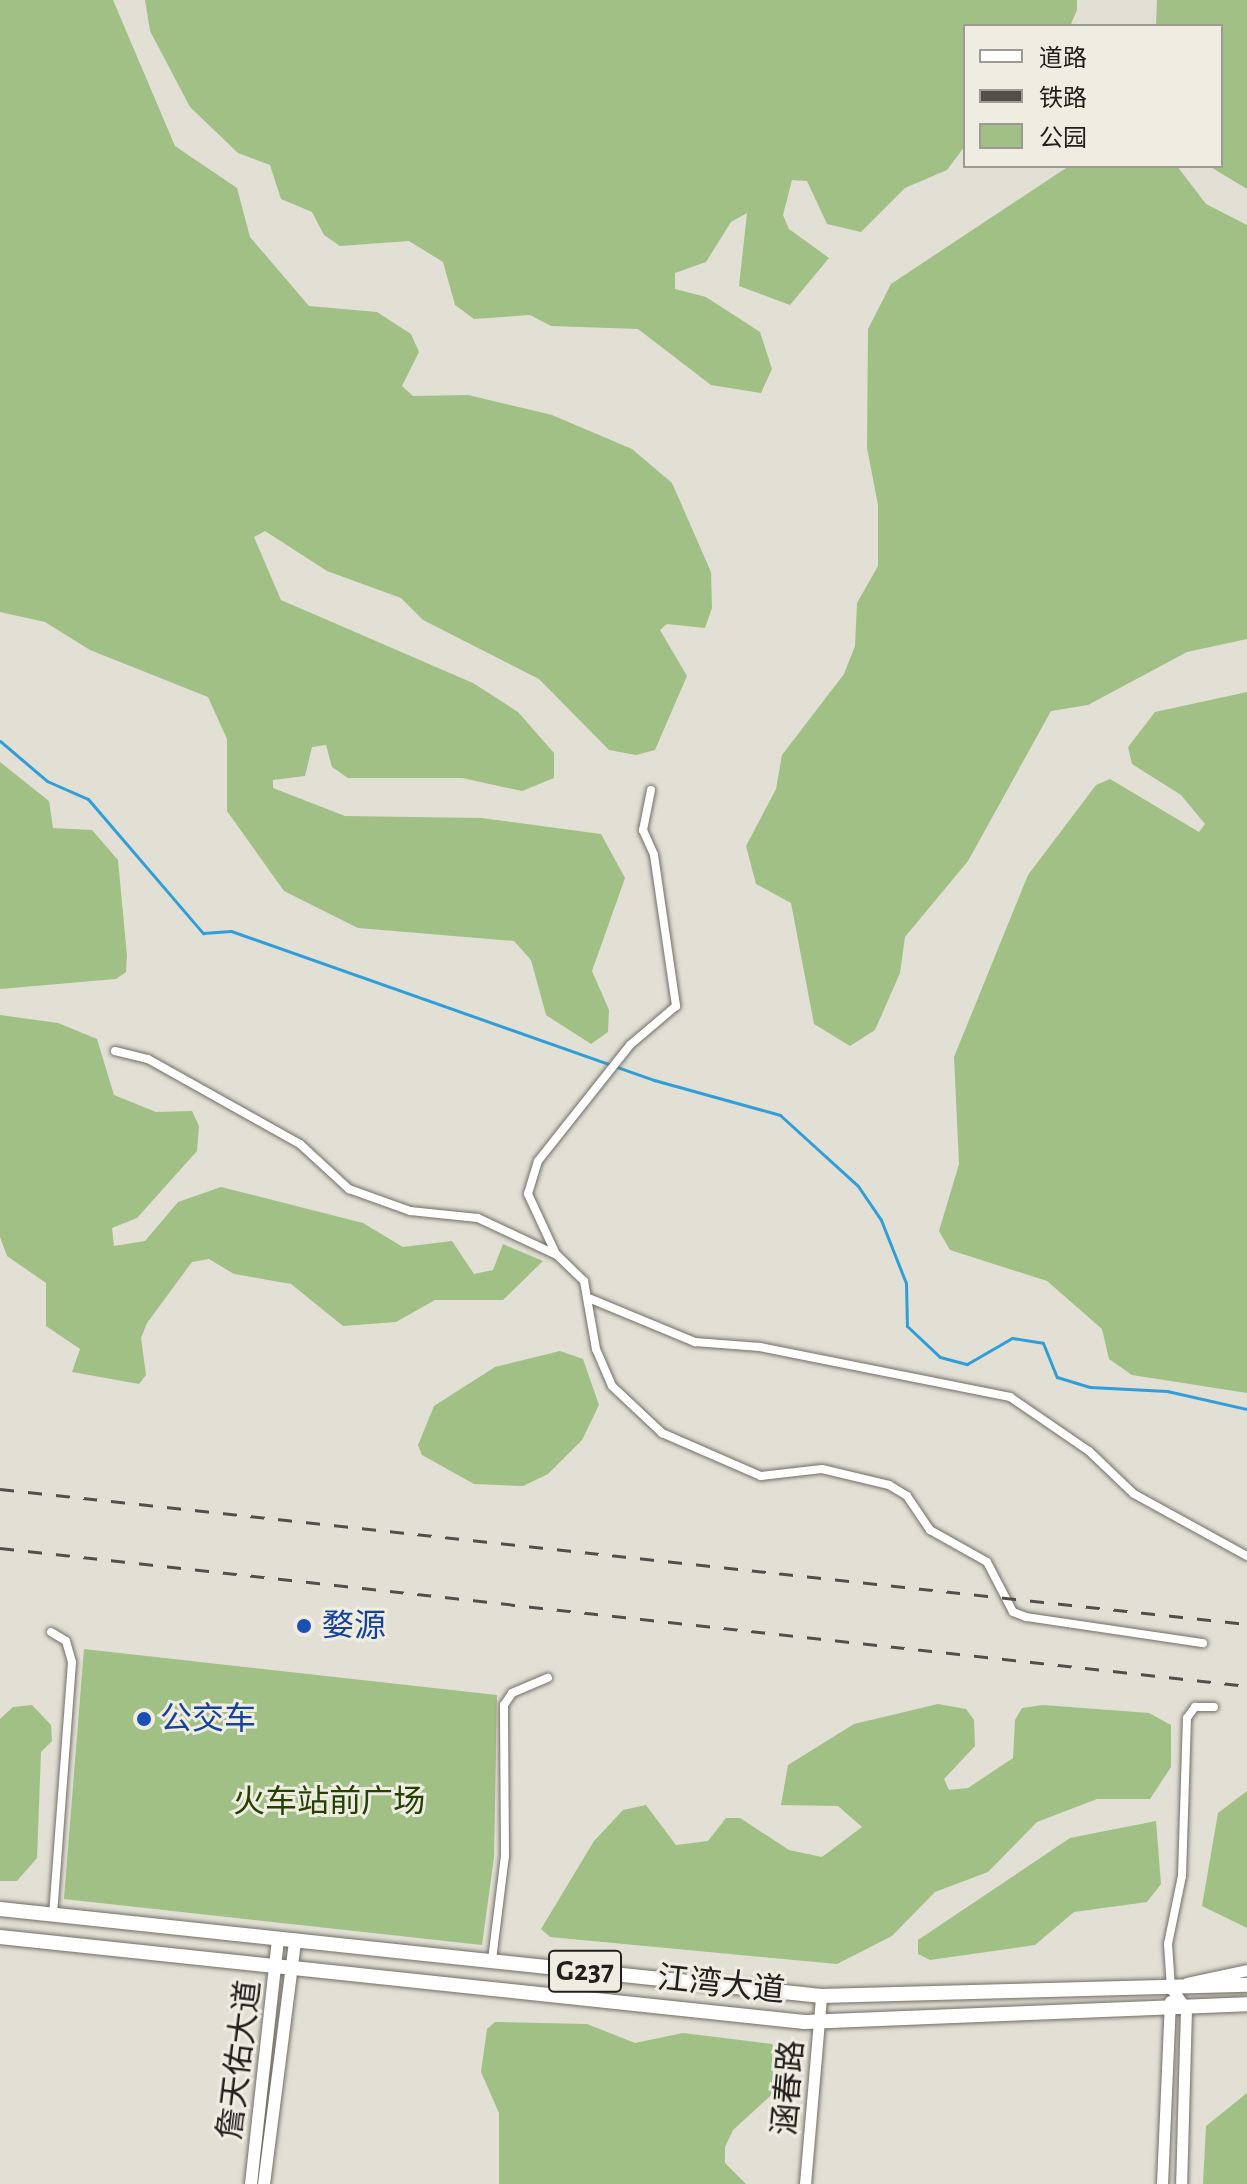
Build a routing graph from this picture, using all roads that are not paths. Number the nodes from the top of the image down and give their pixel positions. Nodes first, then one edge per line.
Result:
1 (651, 790) dead end
2 (115, 1051) dead end
3 (556, 1254) junction
4 (591, 1299) junction
5 (1247, 1556) edge
6 (51, 1632) dead end
7 (1203, 1643) dead end
8 (548, 1678) dead end
9 (1214, 1707) dead end
10 (0, 1909) edge
11 (53, 1915) junction
12 (0, 1937) edge
13 (278, 1941) junction
14 (295, 1943) junction
15 (492, 1960) junction
16 (284, 1969) junction
17 (1247, 1970) edge
18 (1247, 1985) edge
19 (1171, 1988) junction
20 (821, 1996) junction
21 (1247, 2004) edge
22 (1186, 2009) junction
23 (1169, 2012) junction
24 (822, 2022) junction
25 (251, 2184) edge
26 (264, 2184) edge
27 (805, 2184) edge
28 (1162, 2184) edge
29 (1181, 2184) edge

1 - 3 street
2 - 3 street
3 - 4 street
4 - 5 street
4 - 7 street
6 - 11 street
8 - 15 street
9 - 19 street
10 - 11 highway, 江湾大道 / G237
11 - 13 highway, 江湾大道 / G237
12 - 16 highway, 江湾大道 / G237
13 - 14 highway, 江湾大道 / G237
13 - 16 main road, 詹天佑大道
14 - 15 highway, 江湾大道 / G237
14 - 16 main road, 詹天佑大道
15 - 20 highway, 江湾大道 / G237
16 - 24 highway, 江湾大道 / G237
16 - 25 main road, 詹天佑大道
16 - 26 main road, 詹天佑大道
17 - 19 main road
18 - 19 highway, 江湾大道 / G237
19 - 20 highway, 江湾大道 / G237
19 - 22 main road
19 - 23 main road
20 - 24 main road, 涵春路
21 - 22 highway, 江湾大道 / G237
22 - 23 highway, 江湾大道 / G237
22 - 29 main road
23 - 24 highway, 江湾大道 / G237
23 - 28 main road
24 - 27 main road, 涵春路

